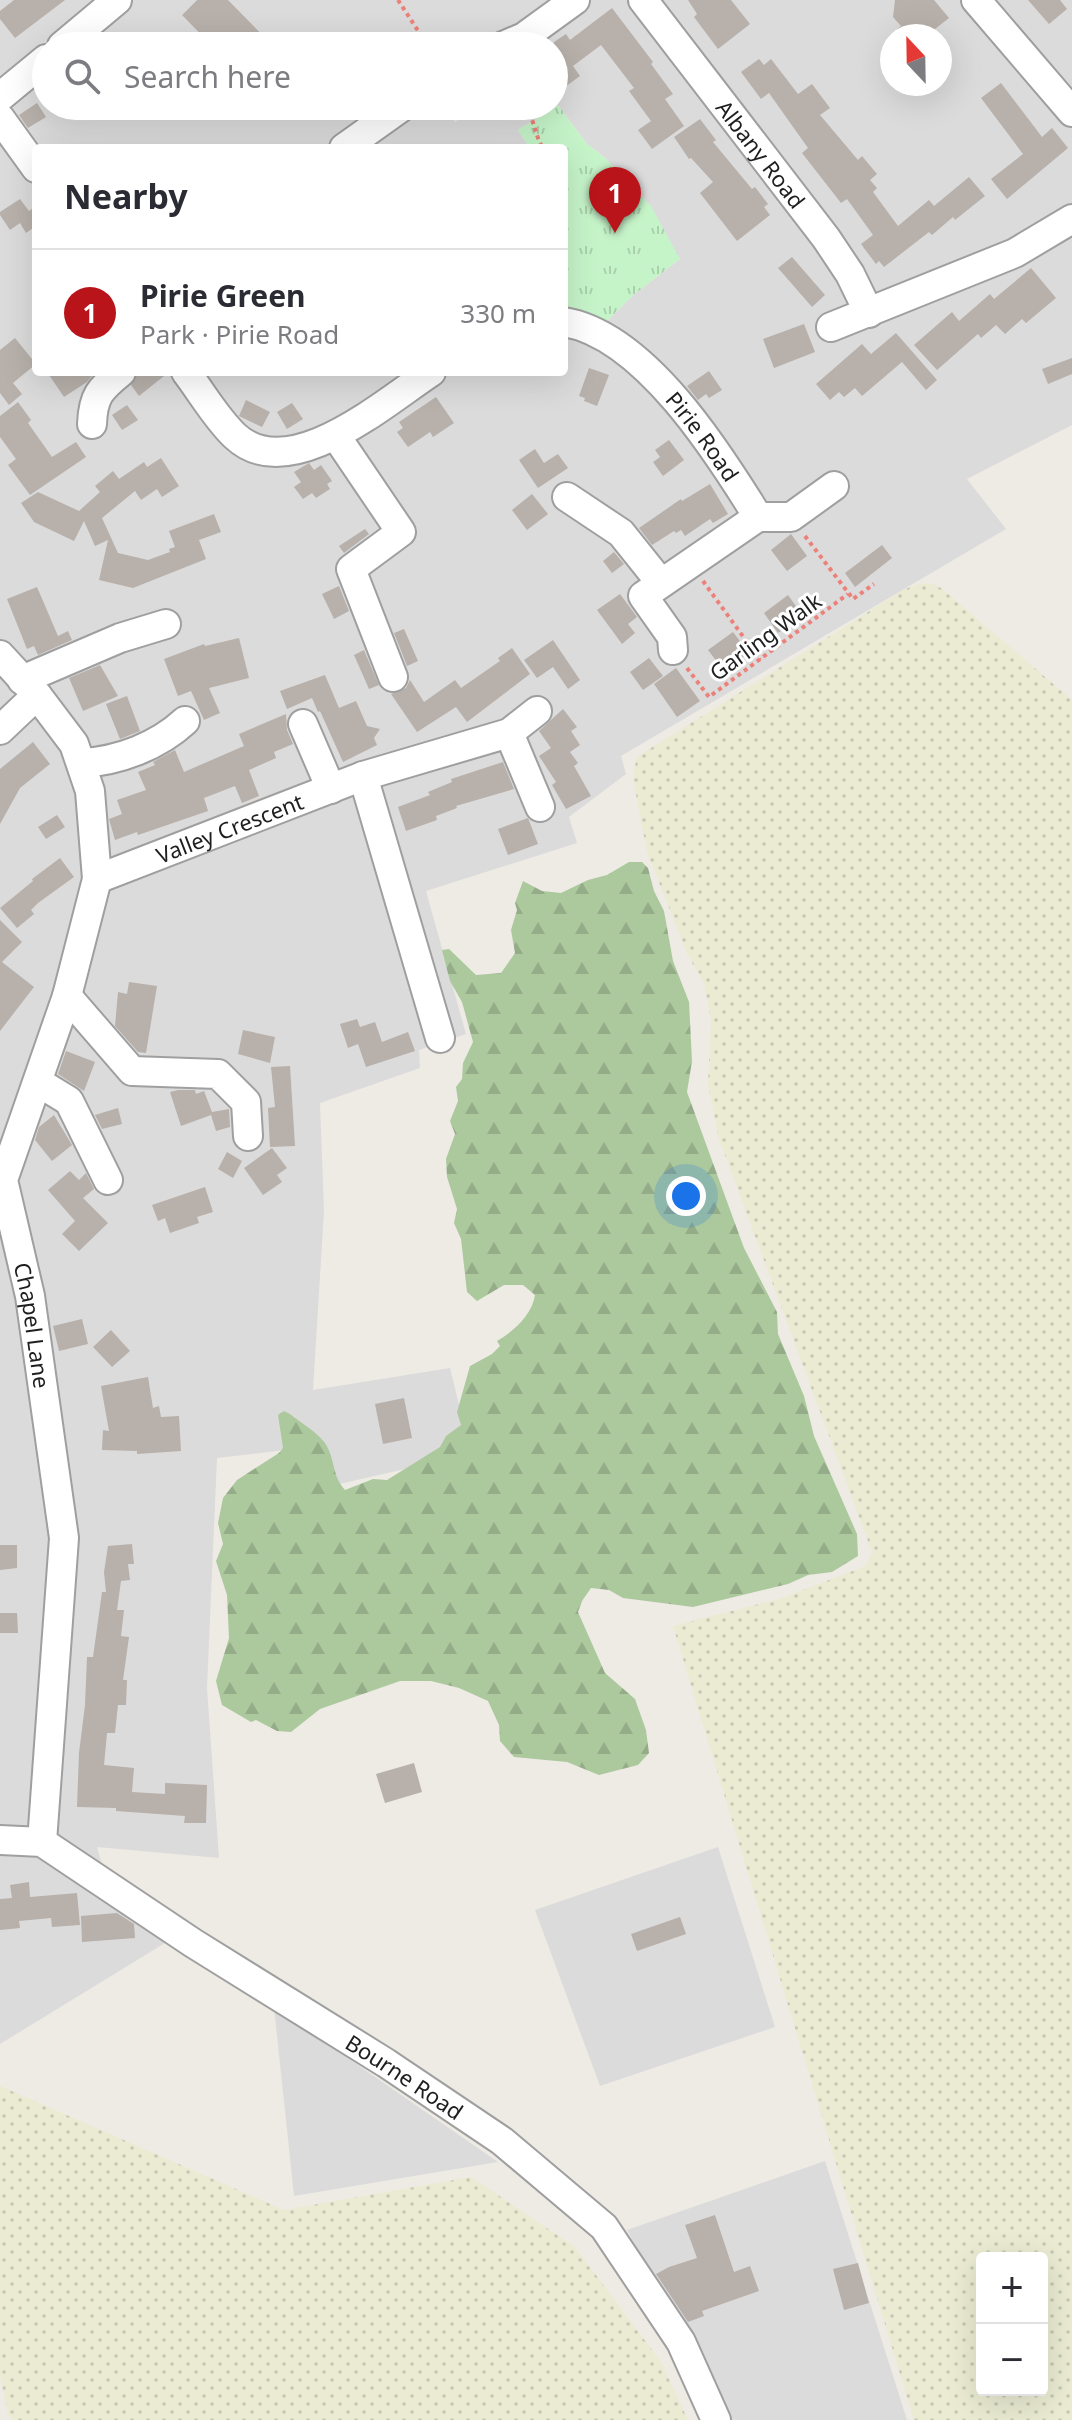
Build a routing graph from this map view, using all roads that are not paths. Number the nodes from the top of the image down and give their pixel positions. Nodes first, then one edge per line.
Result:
1 (117, 0) edge
2 (575, 0) edge
3 (643, 0) edge
4 (976, 0) edge
5 (79, 32) edge
6 (531, 32) edge
7 (32, 71) edge
8 (0, 97) edge
9 (1072, 112) edge
10 (0, 118) edge
11 (383, 120) edge
12 (350, 144) edge
13 (32, 162) edge
14 (1072, 219) edge
15 (869, 313) junction
16 (568, 323) edge
17 (831, 327) dead end
18 (116, 376) edge
19 (189, 376) edge
20 (425, 376) edge
21 (92, 424) dead end
22 (336, 436) junction
23 (834, 486) dead end
24 (567, 497) dead end
25 (758, 517) junction
26 (652, 589) junction
27 (166, 624) dead end
28 (673, 650) road end
29 (0, 655) edge
30 (393, 677) dead end
31 (30, 687) junction
32 (537, 711) dead end
33 (185, 721) dead end
34 (303, 724) dead end
35 (0, 730) edge
36 (509, 733) junction
37 (82, 763) junction
38 (363, 776) junction
39 (331, 789) junction
40 (540, 807) dead end
41 (97, 879) junction
42 (67, 996) junction
43 (440, 1038) dead end
44 (38, 1082) junction
45 (248, 1136) dead end
46 (2, 1177) edge
47 (108, 1180) dead end
48 (0, 1840) edge
49 (42, 1842) junction
50 (716, 2420) edge

1 - 5 street
2 - 6 street
3 - 15 street, Albany Road
4 - 9 street
7 - 8 street
10 - 13 street
11 - 12 street
14 - 15 street
15 - 17 street
16 - 25 street, Pirie Road
18 - 21 street
19 - 22 street
20 - 22 street
22 - 30 street
23 - 25 street
24 - 26 street
25 - 26 street
26 - 28 street
27 - 31 street
29 - 31 street, Chapel Lane
31 - 35 street
31 - 37 street, Chapel Lane
32 - 36 street, Valley Crescent
33 - 37 street
34 - 39 street
36 - 38 street, Valley Crescent
36 - 40 street
37 - 41 street, Chapel Lane
38 - 39 street, Valley Crescent
38 - 43 street
39 - 41 street, Valley Crescent
41 - 42 street, Chapel Lane
42 - 44 street, Chapel Lane
42 - 45 street
44 - 46 street, Chapel Lane
44 - 47 street
46 - 49 street, Chapel Lane
48 - 49 street, Bourne Road
49 - 50 street, Bourne Road

